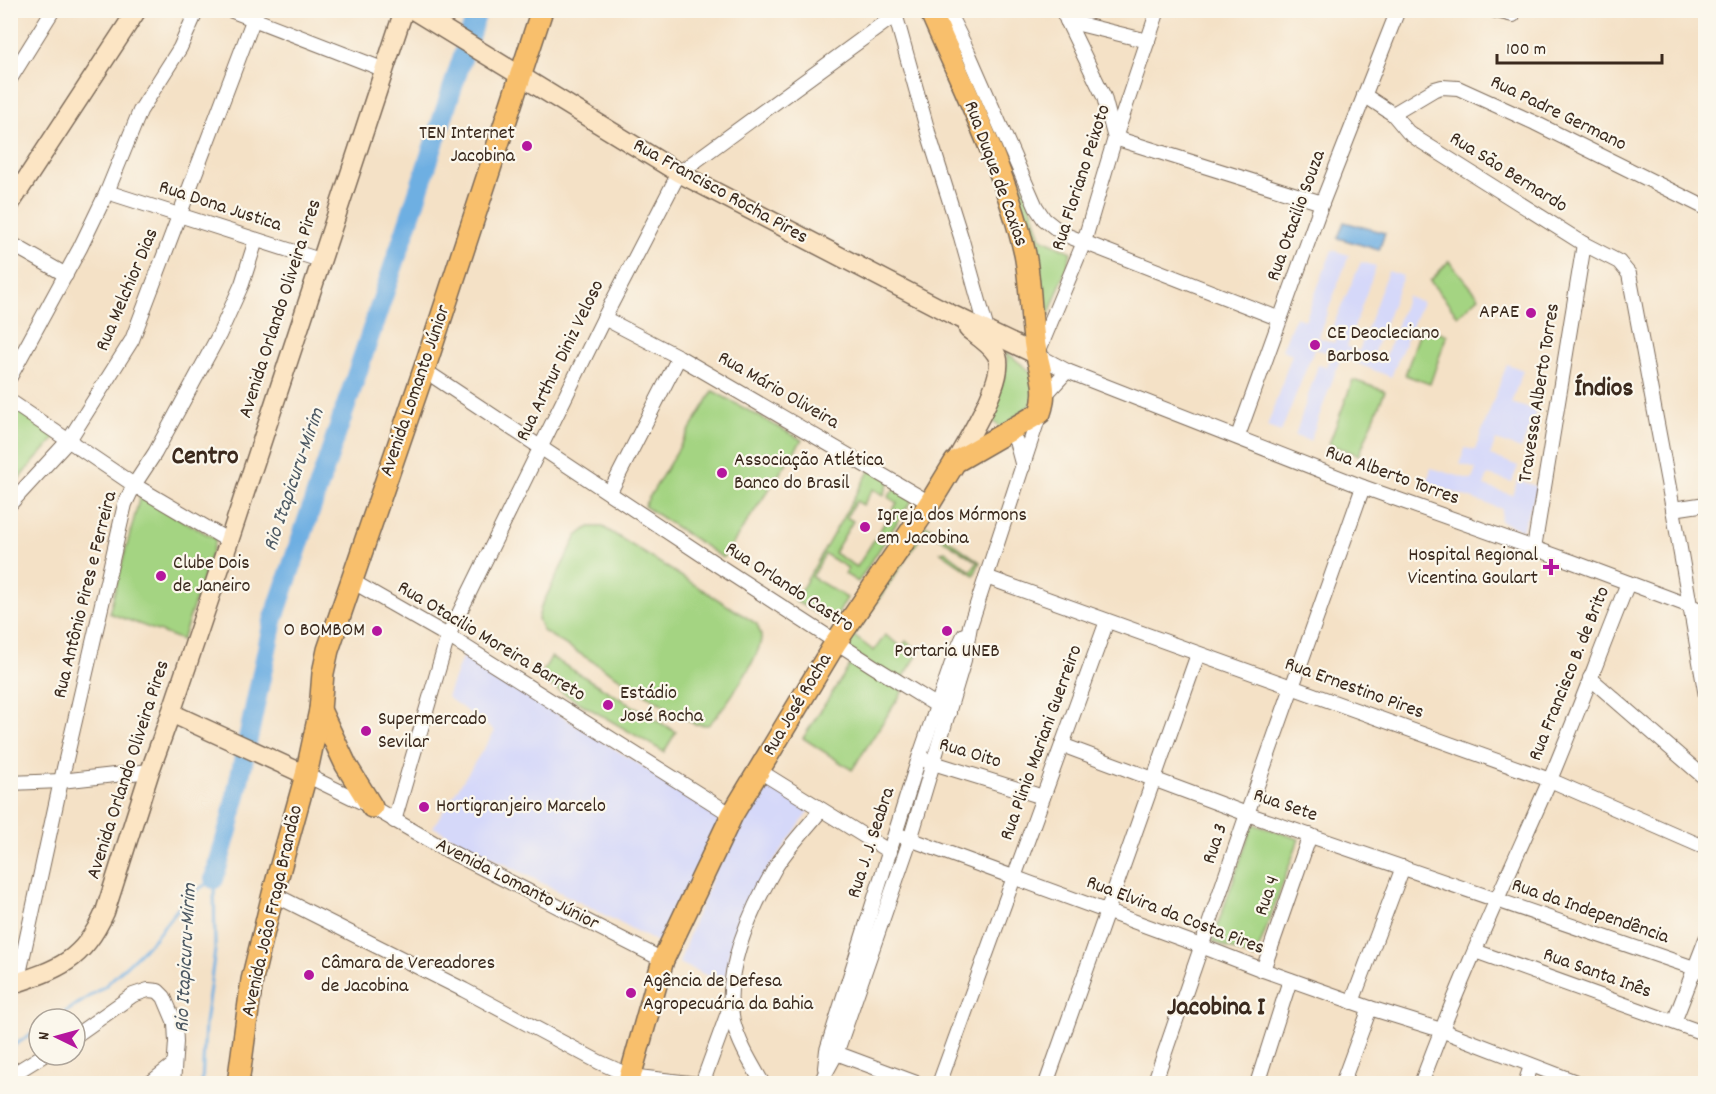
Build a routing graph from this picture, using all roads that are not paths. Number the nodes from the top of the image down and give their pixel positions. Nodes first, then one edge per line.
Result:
1 (53, 10) edge
2 (137, 10) edge
3 (197, 10) edge
4 (230, 10) edge
5 (930, 10) edge
6 (947, 10) edge
7 (1158, 10) edge
8 (1398, 10) edge
9 (1492, 10) edge
10 (543, 11) edge
11 (412, 12) edge
12 (895, 13) edge
13 (255, 15) edge
14 (1513, 15) dead end
15 (1064, 16) edge
16 (1148, 41) junction
17 (385, 70) junction
18 (514, 73) junction
19 (10, 79) edge
20 (1364, 95) junction
21 (1393, 114) junction
22 (1115, 138) junction
23 (679, 173) junction
24 (107, 192) junction
25 (1322, 203) junction
26 (10, 204) edge
27 (1706, 208) edge
28 (180, 214) junction
29 (256, 240) junction
30 (1084, 242) junction
31 (10, 243) edge
32 (1584, 244) junction
33 (320, 260) junction
34 (66, 275) junction
35 (951, 314) junction
36 (604, 318) junction
37 (1280, 319) junction
38 (987, 330) junction
39 (1036, 350) junction
40 (680, 357) junction
41 (424, 370) junction
42 (1068, 371) junction
43 (10, 377) edge
44 (10, 401) edge
45 (1042, 404) junction
46 (1008, 431) junction
47 (1238, 436) junction
48 (69, 441) junction
49 (541, 446) junction
50 (955, 462) junction
51 (1023, 468) junction
52 (134, 485) junction
53 (1363, 487) junction
54 (610, 492) junction
55 (930, 502) junction
56 (10, 504) edge
57 (1706, 504) edge
58 (1673, 509) junction
59 (229, 541) junction
60 (1534, 548) junction
61 (986, 577) junction
62 (350, 580) junction
63 (1628, 583) junction
64 (1689, 606) junction
65 (1706, 612) edge
66 (1107, 621) junction
67 (448, 636) junction
68 (836, 642) junction
69 (1198, 654) junction
70 (1590, 678) junction
71 (1292, 687) junction
72 (1706, 696) edge
73 (320, 710) junction
74 (942, 710) junction
75 (179, 716) junction
76 (1062, 745) junction
77 (919, 758) junction
78 (933, 763) junction
79 (758, 770) junction
80 (150, 771) junction
81 (299, 772) junction
82 (1706, 779) edge
83 (1154, 780) junction
84 (1550, 780) junction
85 (61, 781) junction
86 (10, 783) edge
87 (1043, 797) junction
88 (372, 807) junction
89 (821, 810) junction
90 (1247, 813) junction
91 (732, 814) junction
92 (394, 821) junction
93 (896, 834) junction
94 (1310, 835) junction
95 (910, 840) junction
96 (1705, 847) edge
97 (890, 852) junction
98 (1403, 867) junction
99 (1015, 877) junction
100 (273, 894) junction
101 (1496, 900) junction
102 (1107, 911) junction
103 (1706, 939) edge
104 (1202, 946) junction
105 (1475, 951) junction
106 (663, 960) junction
107 (1263, 970) junction
108 (1700, 970) edge
109 (1290, 980) junction
110 (14, 984) edge
111 (854, 984) junction
112 (732, 1002) junction
113 (1352, 1002) junction
114 (1370, 1008) junction
115 (1674, 1022) junction
116 (87, 1028) edge
117 (1441, 1030) junction
118 (1706, 1034) edge
119 (832, 1052) junction
120 (173, 1065) junction
121 (27, 1066) edge
122 (1531, 1066) junction
123 (10, 1076) edge
124 (629, 1080) edge
125 (824, 1080) edge
126 (149, 1083) edge
127 (172, 1083) edge
128 (238, 1083) edge
129 (700, 1083) edge
130 (763, 1083) edge
131 (919, 1083) edge
132 (939, 1083) edge
133 (1046, 1083) edge
134 (1154, 1083) edge
135 (1257, 1083) edge
136 (1342, 1083) edge
137 (1420, 1083) edge
138 (1525, 1083) edge
139 (1581, 1083) edge

1 - 19 street
2 - 26 main road
3 - 24 street
4 - 13 street
5 - 39 main road, Rua Duque de Caxias
6 - 30 street, Rua Duque de Caxias
7 - 16 street, Rua Floriano Peixoto
8 - 20 street, Rua Otacilio Souza
9 - 14 street
10 - 18 main road, Avenida Lomanto Júnior
11 - 17 main road, Avenida Orlando Oliveira Pires
11 - 18 main road, Rua Francisco Rocha Pires
12 - 23 street, Rua Arthur Diniz Veloso
12 - 38 street
13 - 17 street
13 - 28 street, Rua Melchior Dias
15 - 16 street
15 - 22 street
16 - 22 street, Rua Floriano Peixoto
17 - 33 main road, Avenida Orlando Oliveira Pires
18 - 23 main road, Rua Francisco Rocha Pires
18 - 41 main road, Avenida Lomanto Júnior
20 - 21 street, Rua São Bernardo
20 - 25 street, Rua Otacilio Souza
21 - 27 street, Rua Padre Germano
21 - 32 street, Rua São Bernardo
22 - 25 street
22 - 30 street, Rua Floriano Peixoto
23 - 35 main road, Rua Francisco Rocha Pires
23 - 36 street, Rua Arthur Diniz Veloso
24 - 28 street, Rua Dona Justica
24 - 34 street
25 - 37 street, Rua Otacilio Souza
28 - 29 street, Rua Dona Justica
28 - 48 street, Rua Melchior Dias
29 - 33 street, Rua Dona Justica
29 - 52 street, Rua Antônio Pires e Ferreira
30 - 37 street, Rua Duque de Caxias
30 - 39 street, Rua Floriano Peixoto
31 - 34 street
32 - 58 street, Rua São Bernardo
32 - 60 street, Travessa Alberto Torres
33 - 59 main road, Avenida Orlando Oliveira Pires
34 - 43 street
35 - 38 main road, Rua Francisco Rocha Pires
35 - 50 main road
36 - 40 street, Rua Mário Oliveira
36 - 49 street, Rua Arthur Diniz Veloso
37 - 47 street, Rua Otacilio Souza
38 - 39 main road, Rua Francisco Rocha Pires
39 - 42 street, Rua Francisco Rocha Pires
39 - 45 main road, Rua Duque de Caxias
40 - 54 street
40 - 55 street, Rua Mário Oliveira
41 - 49 street, Rua Orlando Castro
41 - 62 main road, Avenida Lomanto Júnior
42 - 45 street
42 - 47 street, Rua Alberto Torres
44 - 48 street
45 - 46 main road
45 - 51 street, Rua J. J. Seabra
46 - 50 main road
46 - 51 street
47 - 53 street, Rua Alberto Torres
48 - 52 street
48 - 56 street, Rua Melchior Dias
49 - 54 street, Rua Orlando Castro
49 - 67 street, Rua Arthur Diniz Veloso
50 - 55 main road, Rua José Rocha
51 - 61 street, Rua J. J. Seabra
52 - 59 street
52 - 85 street, Rua Antônio Pires e Ferreira
53 - 60 street, Rua Alberto Torres
53 - 71 street, Rua 3
54 - 68 street, Rua Orlando Castro
55 - 68 main road, Rua José Rocha
57 - 58 street
58 - 64 street
59 - 75 main road, Avenida Orlando Oliveira Pires
60 - 63 street, Rua Alberto Torres
61 - 66 street, Rua Ernestino Pires
61 - 74 street, Rua J. J. Seabra
62 - 67 street, Rua Otacilio Moreira Barreto
62 - 73 main road, Avenida Lomanto Júnior
63 - 64 street, Rua Alberto Torres
63 - 70 street, Rua Francisco B. de Brito
64 - 65 street, Rua Alberto Torres
64 - 72 street
66 - 69 street, Rua Ernestino Pires
66 - 76 street, Rua Plinio Mariani Guerreiro
67 - 91 street, Rua Otacilio Moreira Barreto
67 - 92 street, Rua Arthur Diniz Veloso
68 - 74 street, Rua Orlando Castro
68 - 79 main road, Rua José Rocha
69 - 71 street, Rua Ernestino Pires
69 - 83 street
70 - 82 street
70 - 84 street, Rua Francisco B. de Brito
71 - 84 street, Rua Ernestino Pires
71 - 90 street, Rua 3
73 - 81 main road, Avenida Lomanto Júnior
73 - 88 main road
74 - 77 street, Rua J. J. Seabra
74 - 78 street, Rua J. J. Seabra
75 - 80 main road, Avenida Orlando Oliveira Pires
75 - 81 main road
76 - 83 street, Rua Sete
76 - 87 street, Rua Plinio Mariani Guerreiro
77 - 78 street, Rua Oito
77 - 93 street, Rua J. J. Seabra
78 - 87 street, Rua Oito
78 - 95 street, Rua J. J. Seabra
79 - 89 street
79 - 91 main road, Rua José Rocha
80 - 85 street
80 - 110 main road, Avenida Orlando Oliveira Pires
81 - 88 street, Avenida Lomanto Júnior
81 - 100 main road, Avenida João Fraga Brandão
83 - 90 street, Rua Sete
83 - 102 street
84 - 96 street, Rua Ernestino Pires
84 - 101 street, Rua Francisco B. de Brito
85 - 86 street
85 - 110 street, Rua Antônio Pires e Ferreira
87 - 99 street, Rua Plinio Mariani Guerreiro
88 - 92 street, Avenida Lomanto Júnior
89 - 97 street
89 - 112 street
90 - 94 street, Rua Sete
90 - 104 street, Rua 3
91 - 106 main road, Rua José Rocha
92 - 106 street, Avenida Lomanto Júnior
93 - 95 street, Rua Elvira da Costa Pires
93 - 97 street, Rua J. J. Seabra
94 - 98 street, Rua Sete
94 - 107 street, Rua 4
95 - 99 street, Rua Elvira da Costa Pires
95 - 111 street, Rua J. J. Seabra
97 - 111 street, Rua J. J. Seabra
98 - 101 street, Rua Sete
98 - 113 street
99 - 102 street, Rua Elvira da Costa Pires
99 - 132 street, Rua Plinio Mariani Guerreiro
100 - 124 street
100 - 128 main road, Avenida João Fraga Brandão
101 - 105 street, Rua Francisco B. de Brito
101 - 108 street, Rua da Independência
102 - 104 street, Rua Elvira da Costa Pires
102 - 133 street
103 - 108 street
104 - 107 street, Rua Elvira da Costa Pires
104 - 134 street, Rua 3
105 - 115 street, Rua Santa Inês
105 - 117 street, Rua Francisco B. de Brito
106 - 124 main road, Rua José Rocha
107 - 109 street, Rua Elvira da Costa Pires
108 - 115 street
109 - 113 street, Rua Elvira da Costa Pires
109 - 135 street
111 - 119 street, Rua J. J. Seabra
112 - 129 street
112 - 130 street
113 - 114 street, Rua Elvira da Costa Pires
114 - 117 street, Rua Elvira da Costa Pires
114 - 136 street
115 - 118 street, Rua Santa Inês
116 - 120 street
117 - 122 street, Rua Elvira da Costa Pires
117 - 137 street, Rua Francisco B. de Brito
119 - 125 street, Rua J. J. Seabra
119 - 131 street
120 - 126 street
120 - 127 street
121 - 123 street
122 - 138 street
122 - 139 street, Rua Elvira da Costa Pires
124 - 129 street

